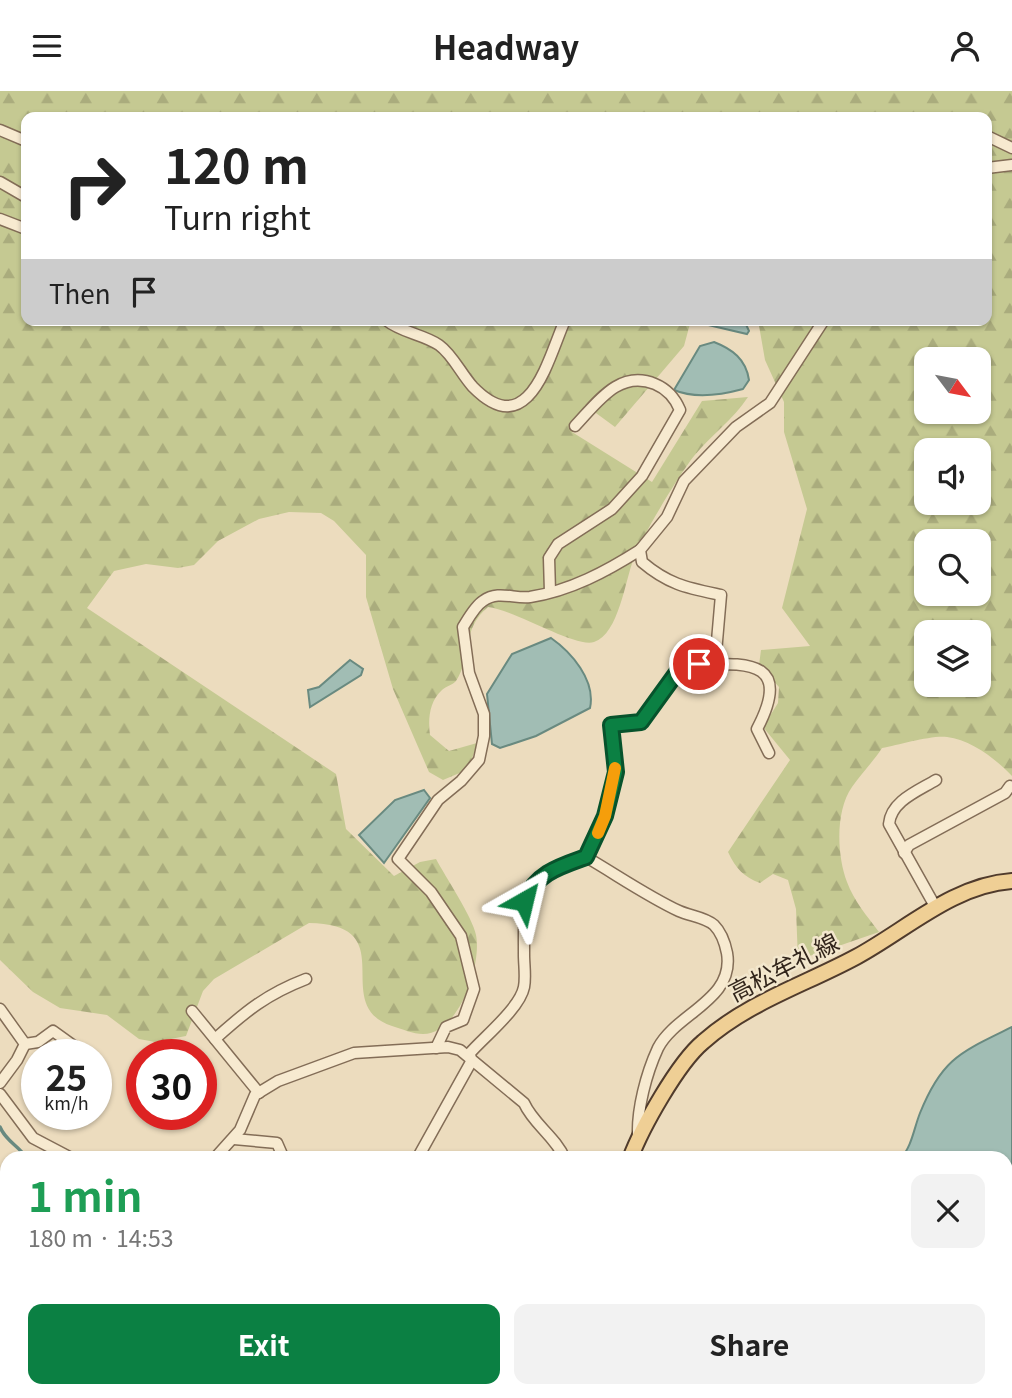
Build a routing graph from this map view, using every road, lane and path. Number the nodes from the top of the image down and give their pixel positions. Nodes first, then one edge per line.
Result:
1 (0, 130) edge
2 (992, 138) edge
3 (21, 139) edge
4 (1012, 148) edge
5 (1012, 166) edge
6 (992, 168) edge
7 (0, 182) edge
8 (21, 194) edge
9 (0, 219) edge
10 (21, 227) edge
11 (394, 326) edge
12 (562, 326) edge
13 (820, 326) edge
14 (575, 426) dead end
15 (640, 550) junction
16 (550, 592) junction
17 (715, 664) junction
18 (769, 753) dead end
19 (936, 780) dead end
20 (1010, 786) edge
21 (904, 853) junction
22 (586, 857) junction
23 (1012, 881) edge
24 (936, 908) junction
25 (306, 979) dead end
26 (0, 1009) edge
27 (192, 1011) dead end
28 (21, 1039) edge
29 (42, 1039) edge
30 (64, 1039) edge
31 (215, 1039) joint
32 (217, 1041) edge
33 (436, 1048) junction
34 (21, 1052) edge
35 (471, 1062) junction
36 (0, 1083) edge
37 (259, 1093) junction
38 (0, 1094) edge
39 (638, 1137) junction
40 (234, 1139) junction
41 (58, 1151) edge
42 (222, 1151) edge
43 (280, 1151) edge
44 (421, 1151) edge
45 (562, 1151) edge
46 (633, 1151) edge

1 - 3 street
2 - 4 street
5 - 6 street
7 - 8 street
9 - 10 street
11 - 12 street
13 - 15 street
14 - 16 street
15 - 16 street
15 - 17 street
16 - 33 street
17 - 18 street
17 - 22 street
19 - 21 street
20 - 21 street
21 - 24 street
22 - 35 street
22 - 39 street
23 - 24 main road, 高松牟礼線
24 - 39 main road, 高松牟礼線
25 - 31 street
26 - 28 street
27 - 31 street
29 - 30 street
32 - 37 street
33 - 35 street
33 - 37 street
34 - 36 street
35 - 44 street
35 - 45 street
37 - 40 street
38 - 41 street
39 - 46 main road, 高松牟礼線
40 - 42 street
40 - 43 street

